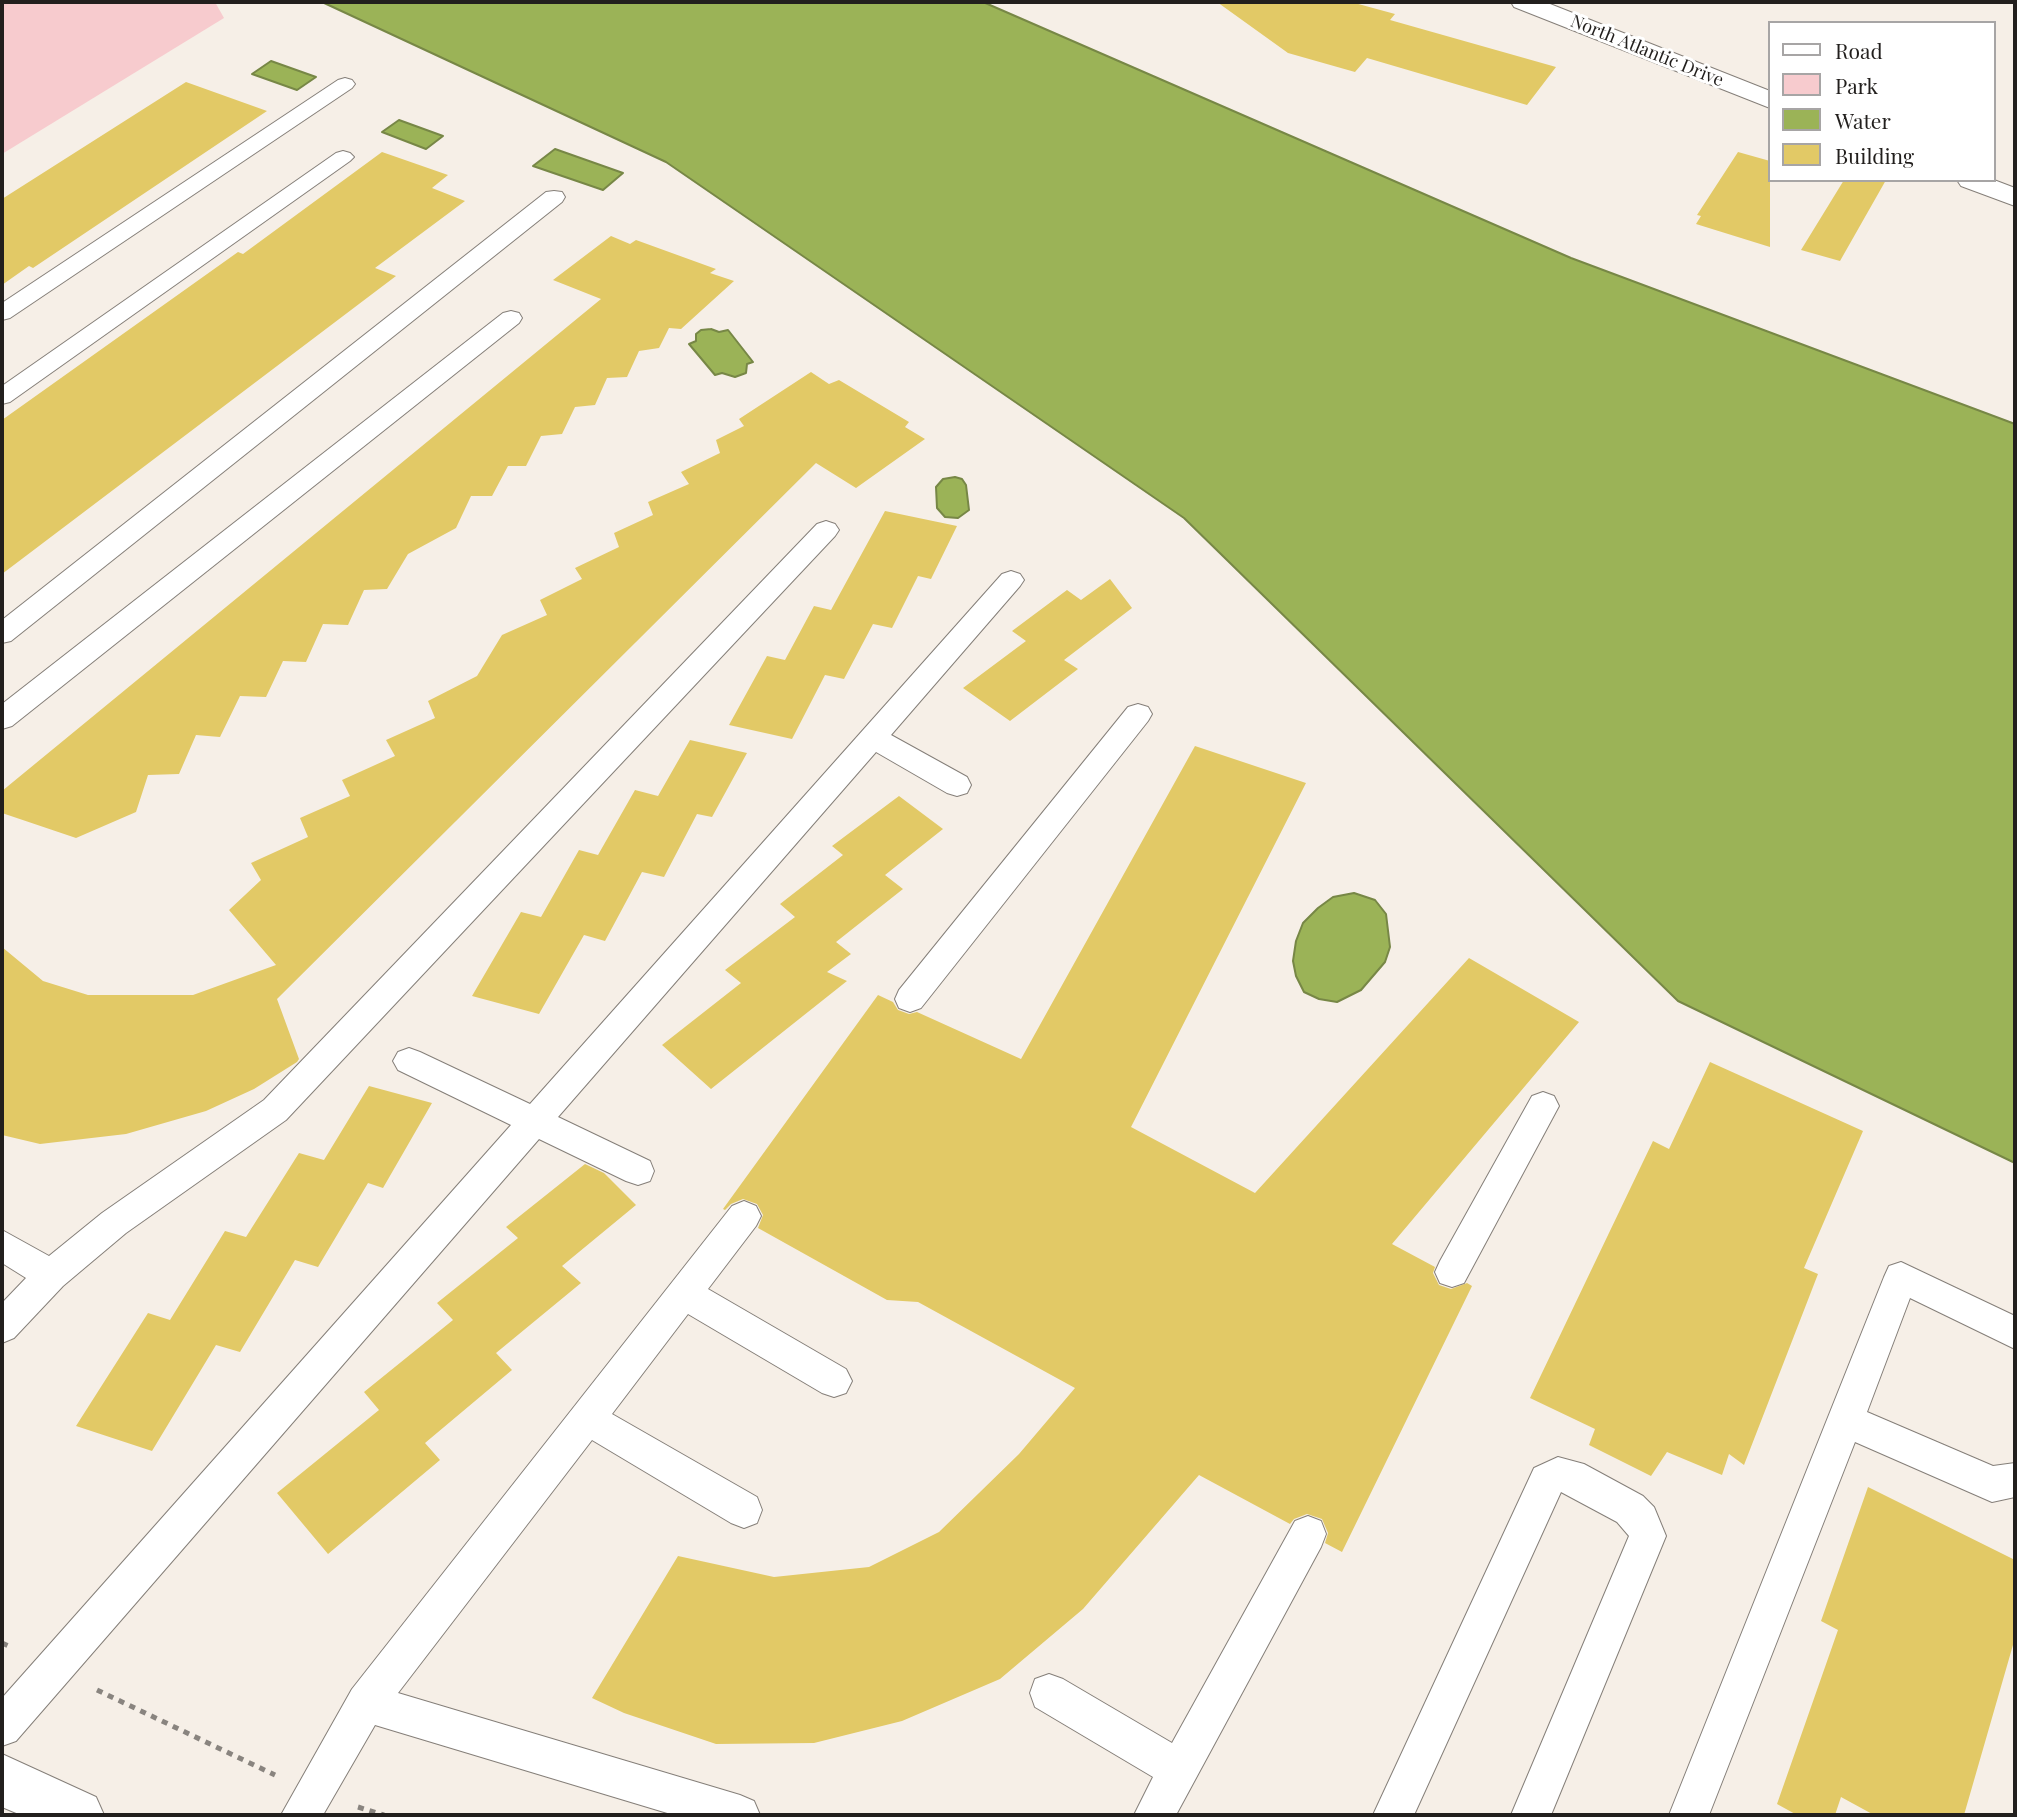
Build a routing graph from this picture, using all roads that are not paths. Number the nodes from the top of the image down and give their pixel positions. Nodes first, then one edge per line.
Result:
1 (1524, 2) edge
2 (345, 84) dead end
3 (1769, 100) edge
4 (343, 157) dead end
5 (1976, 182) edge
6 (554, 197) dead end
7 (2015, 198) edge
8 (2, 313) edge
9 (512, 318) dead end
10 (2, 397) edge
11 (827, 530) dead end
12 (1011, 580) dead end
13 (2, 634) edge
14 (1138, 714) dead end
15 (2, 719) edge
16 (873, 737) junction
17 (957, 785) dead end
18 (910, 999) dead end
19 (410, 1061) dead end
20 (1543, 1106) dead end
21 (535, 1122) junction
22 (638, 1171) dead end
23 (744, 1216) dead end
24 (2, 1245) edge
25 (1452, 1272) dead end
26 (51, 1275) junction
27 (685, 1294) junction
28 (2, 1327) edge
29 (2015, 1333) edge
30 (834, 1381) dead end
31 (588, 1419) junction
32 (1846, 1420) junction
33 (2015, 1480) edge
34 (744, 1510) dead end
35 (1308, 1534) dead end
36 (1049, 1693) dead end
37 (366, 1703) junction
38 (2, 1727) edge
39 (1179, 1770) junction
40 (2, 1780) edge
41 (308, 1805) edge
42 (61, 1812) edge
43 (740, 1815) edge
44 (1154, 1815) edge
45 (1393, 1815) edge
46 (1531, 1815) edge
47 (1689, 1815) edge

1 - 3 street, North Atlantic Drive
2 - 8 lane
4 - 10 lane
5 - 7 street
6 - 13 lane
9 - 15 lane
11 - 26 lane
12 - 16 lane
14 - 18 lane
16 - 17 lane
16 - 21 lane
19 - 21 lane
20 - 25 lane
21 - 22 lane
21 - 38 lane
23 - 27 lane
24 - 26 lane
26 - 28 lane
27 - 30 lane
27 - 31 lane
29 - 32 lane
31 - 34 lane
31 - 37 lane
32 - 33 lane
32 - 47 lane
35 - 39 lane
36 - 39 lane
37 - 41 lane
37 - 43 lane
39 - 44 lane
40 - 42 street
45 - 46 lane

